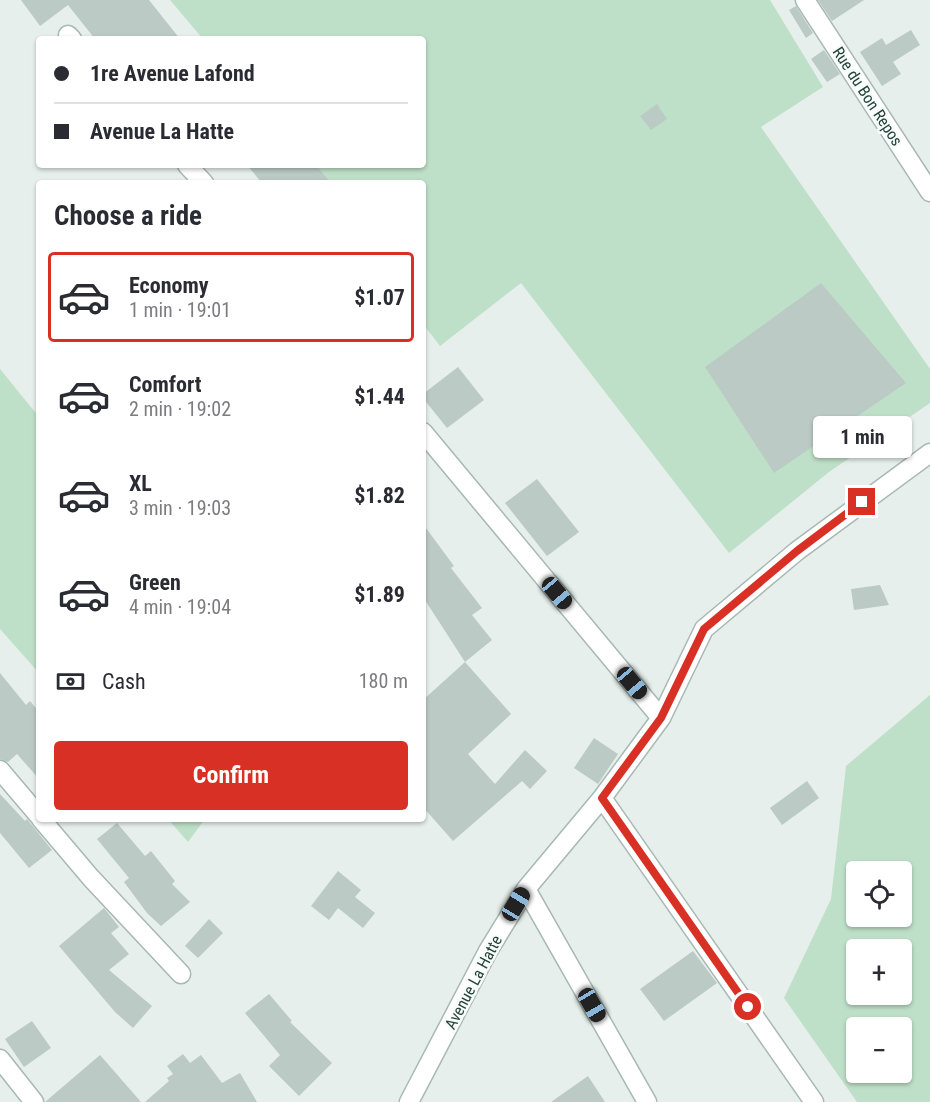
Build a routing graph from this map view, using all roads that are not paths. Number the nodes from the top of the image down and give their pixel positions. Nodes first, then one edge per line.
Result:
1 (806, 0) edge
2 (190, 168) edge
3 (201, 180) edge
4 (930, 192) edge
5 (426, 436) edge
6 (930, 453) edge
7 (661, 718) junction
8 (0, 770) edge
9 (602, 798) junction
10 (36, 813) edge
11 (43, 822) edge
12 (526, 889) junction
13 (181, 974) dead end
14 (0, 1059) edge
15 (410, 1101) edge
16 (34, 1102) edge
17 (647, 1102) edge
18 (814, 1102) edge

1 - 4 street, Rue du Bon Repos
2 - 3 street
5 - 7 street
6 - 7 street, Avenue La Hatte
7 - 9 street, Avenue La Hatte
8 - 10 street
9 - 12 street, Avenue La Hatte
9 - 18 street
11 - 13 street
12 - 15 street, Avenue La Hatte
12 - 17 street
14 - 16 street

